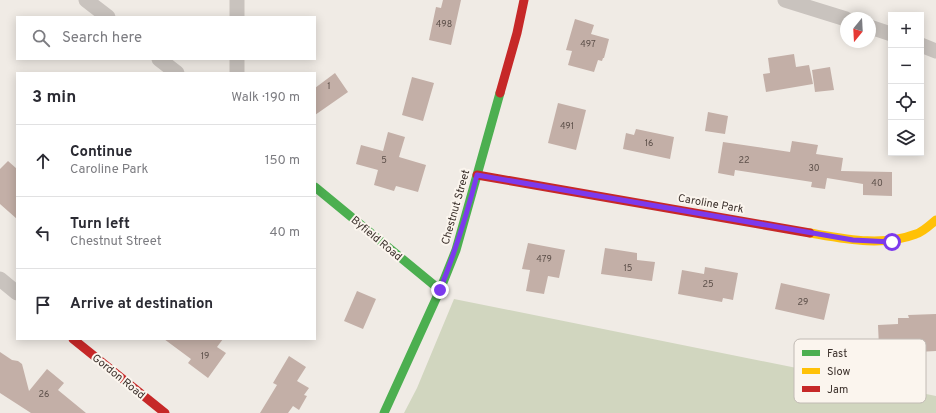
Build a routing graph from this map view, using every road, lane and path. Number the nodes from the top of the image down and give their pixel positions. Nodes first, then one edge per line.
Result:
1 (86, 0) edge
2 (238, 0) edge
3 (524, 0) edge
4 (785, 0) edge
5 (107, 16) edge
6 (237, 16) edge
7 (840, 17) edge
8 (876, 29) edge
9 (888, 33) edge
10 (924, 46) edge
11 (936, 51) edge
12 (161, 60) edge
13 (237, 60) edge
14 (176, 72) edge
15 (237, 72) edge
16 (477, 175) junction
17 (316, 187) edge
18 (936, 220) edge
19 (0, 278) edge
20 (440, 290) junction
21 (16, 292) edge
22 (74, 340) edge
23 (165, 413) edge
24 (384, 413) edge

1 - 5 street
2 - 6 street
3 - 16 street, Chestnut Street
4 - 7 street
8 - 9 street
10 - 11 street
12 - 14 street
13 - 15 street
16 - 18 street, Caroline Park
16 - 20 street, Chestnut Street
17 - 20 street, Byfield Road
19 - 21 street
20 - 24 street, Chestnut Street
22 - 23 street, Gordon Road

